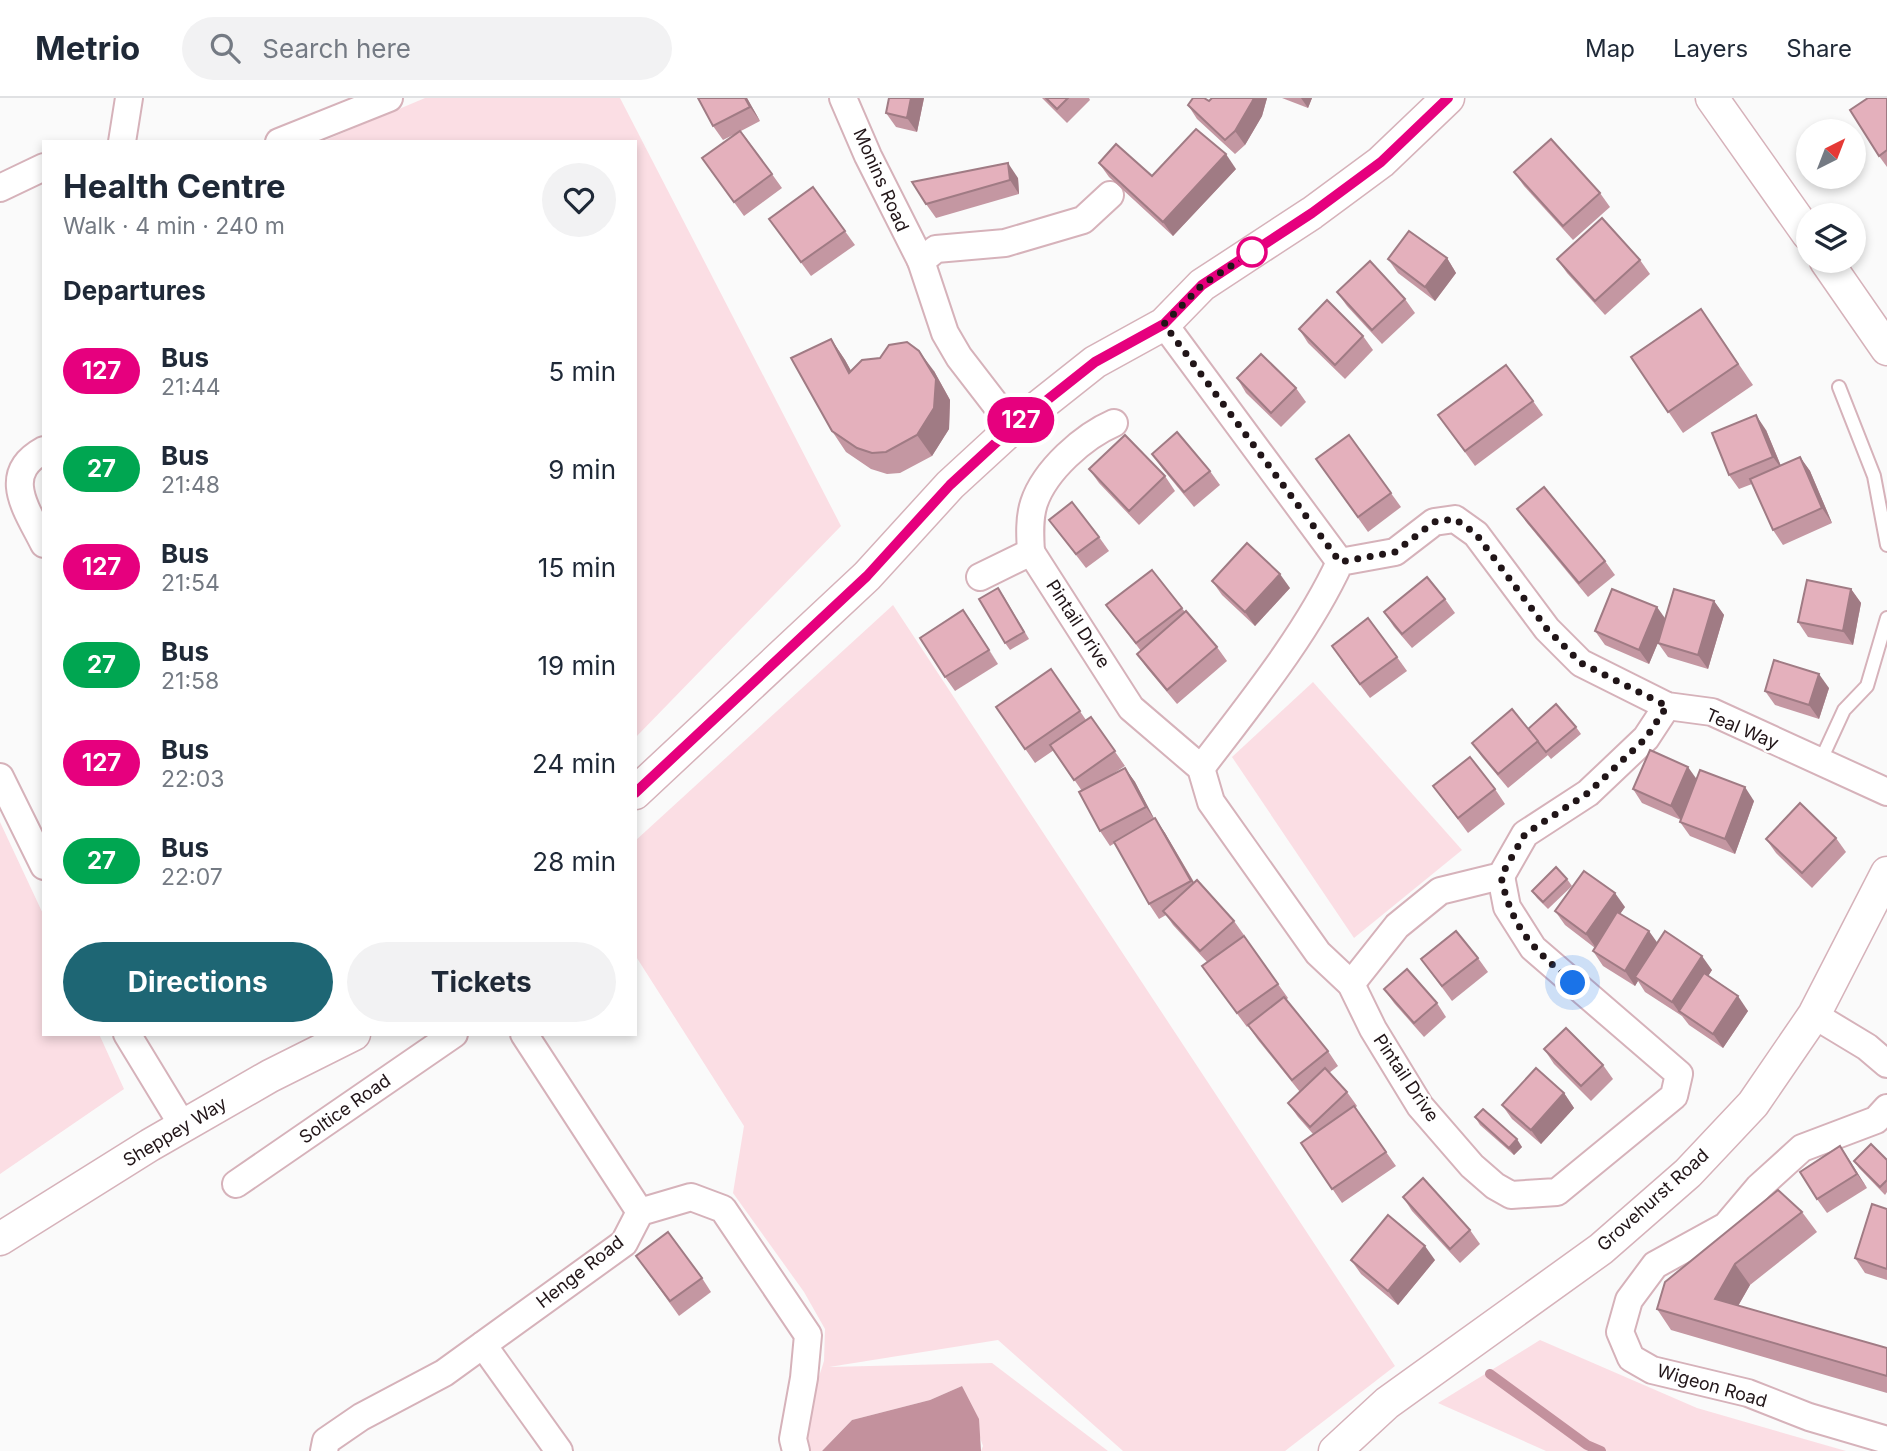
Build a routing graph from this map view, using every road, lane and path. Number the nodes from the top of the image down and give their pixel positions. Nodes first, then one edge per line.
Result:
1 (129, 98) edge
2 (389, 98) edge
3 (1448, 98) edge
4 (1712, 98) edge
5 (852, 104) edge
6 (122, 140) edge
7 (284, 140) edge
8 (42, 168) edge
9 (0, 188) edge
10 (1110, 195) dead end
11 (1796, 217) edge
12 (921, 261) junction
13 (1834, 273) edge
14 (1164, 324) junction
15 (1887, 349) edge
16 (1839, 387) dead end
17 (1114, 423) dead end
18 (1013, 427) junction
19 (42, 451) edge
20 (42, 540) edge
21 (1887, 545) edge
22 (1031, 552) junction
23 (1340, 562) junction
24 (980, 576) dead end
25 (1887, 618) edge
26 (1667, 706) junction
27 (1819, 762) junction
28 (1201, 768) junction
29 (0, 777) edge
30 (637, 791) edge
31 (1887, 792) edge
32 (42, 862) edge
33 (1887, 873) edge
34 (1501, 876) junction
35 (1351, 984) junction
36 (1814, 1015) junction
37 (128, 1036) edge
38 (309, 1036) edge
39 (350, 1036) edge
40 (451, 1036) edge
41 (525, 1036) edge
42 (1887, 1064) edge
43 (270, 1076) junction
44 (1887, 1108) edge
45 (183, 1126) junction
46 (236, 1185) dead end
47 (640, 1212) junction
48 (0, 1239) edge
49 (483, 1345) junction
50 (1887, 1440) edge
51 (324, 1451) edge
52 (559, 1451) edge
53 (796, 1451) edge
54 (1335, 1451) edge

1 - 6 street
2 - 7 street
3 - 14 street
4 - 11 street
5 - 12 street, Monins Road
8 - 9 street
10 - 12 street
12 - 18 street, Monins Road
13 - 15 street
14 - 18 street
14 - 23 street
16 - 21 lane
17 - 22 street
18 - 30 street
19 - 20 street
22 - 24 street
22 - 28 street, Pintail Drive
23 - 26 street, Teal Way
23 - 28 street
25 - 27 lane
26 - 27 street, Teal Way
26 - 34 street
27 - 31 street, Teal Way
28 - 35 street, Pintail Drive
29 - 32 street
33 - 36 street, Grovehurst Road
34 - 35 street
34 - 35 street, Pintail Drive
36 - 42 street
36 - 54 street, Grovehurst Road
37 - 45 street
38 - 43 street
39 - 43 street, Sheppey Way
40 - 46 street, Soltice Road
41 - 47 street
43 - 45 street, Sheppey Way
44 - 50 street, Wigeon Road
45 - 48 street, Sheppey Way
47 - 49 street, Henge Road
47 - 53 street
49 - 51 street, Henge Road
49 - 52 street

